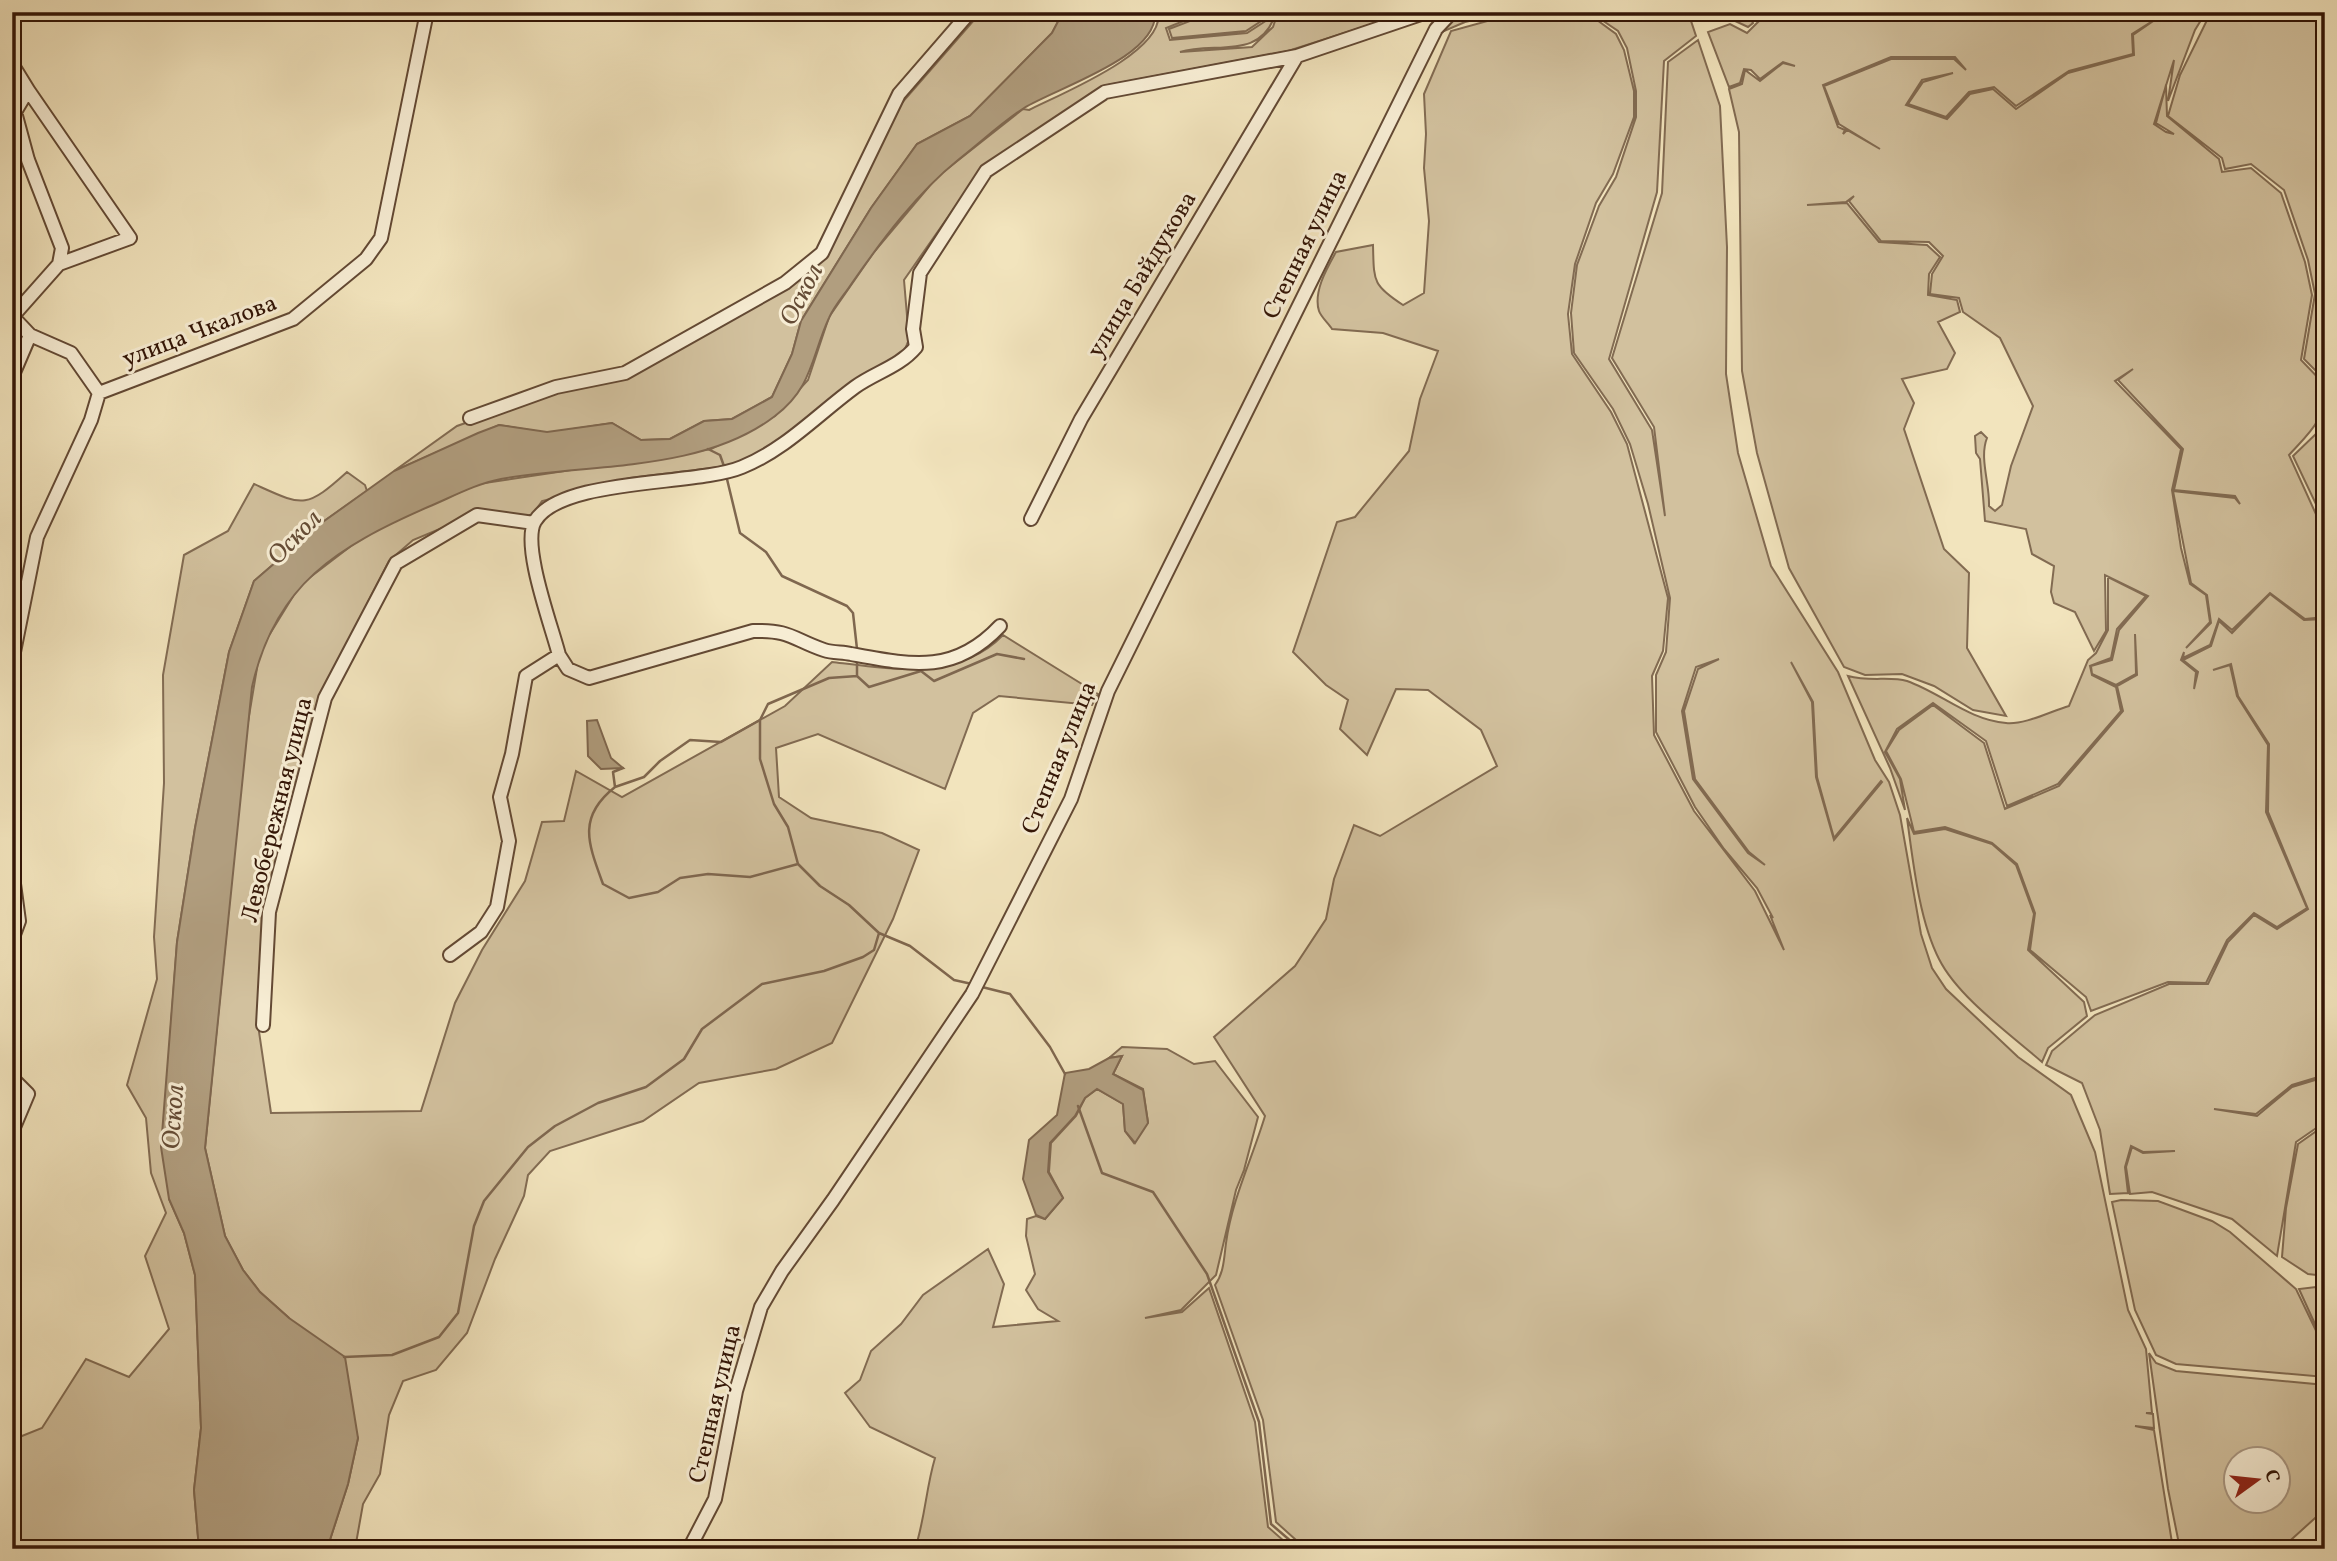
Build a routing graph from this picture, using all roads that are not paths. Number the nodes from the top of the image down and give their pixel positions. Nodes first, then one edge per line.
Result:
1 (427, 12) edge
2 (970, 12) edge
3 (1427, 12) edge
4 (1452, 12) edge
5 (1297, 56) junction
6 (12, 64) edge
7 (28, 90) junction
8 (59, 264) junction
9 (13, 316) edge
10 (30, 335) junction
11 (12, 377) edge
12 (99, 393) junction
13 (470, 418) dead end
14 (1031, 519) dead end
15 (534, 523) junction
16 (1000, 626) dead end
17 (559, 655) junction
18 (12, 662) edge
19 (12, 869) edge
20 (12, 940) edge
21 (450, 955) dead end
22 (263, 1025) dead end
23 (12, 1079) edge
24 (12, 1132) edge
25 (689, 1549) edge

1 - 12 street, улица Чкалова
2 - 13 street
3 - 5 street
4 - 25 street, Степная улица
5 - 14 street, улица Байдукова
5 - 15 street
6 - 7 street
7 - 8 street
7 - 8 street
8 - 9 street
9 - 10 street
10 - 11 street
10 - 12 street
12 - 18 street, улица Чкалова
15 - 17 street
15 - 22 street, Левобережная улица
16 - 17 street
17 - 21 street
19 - 20 street
23 - 24 street

